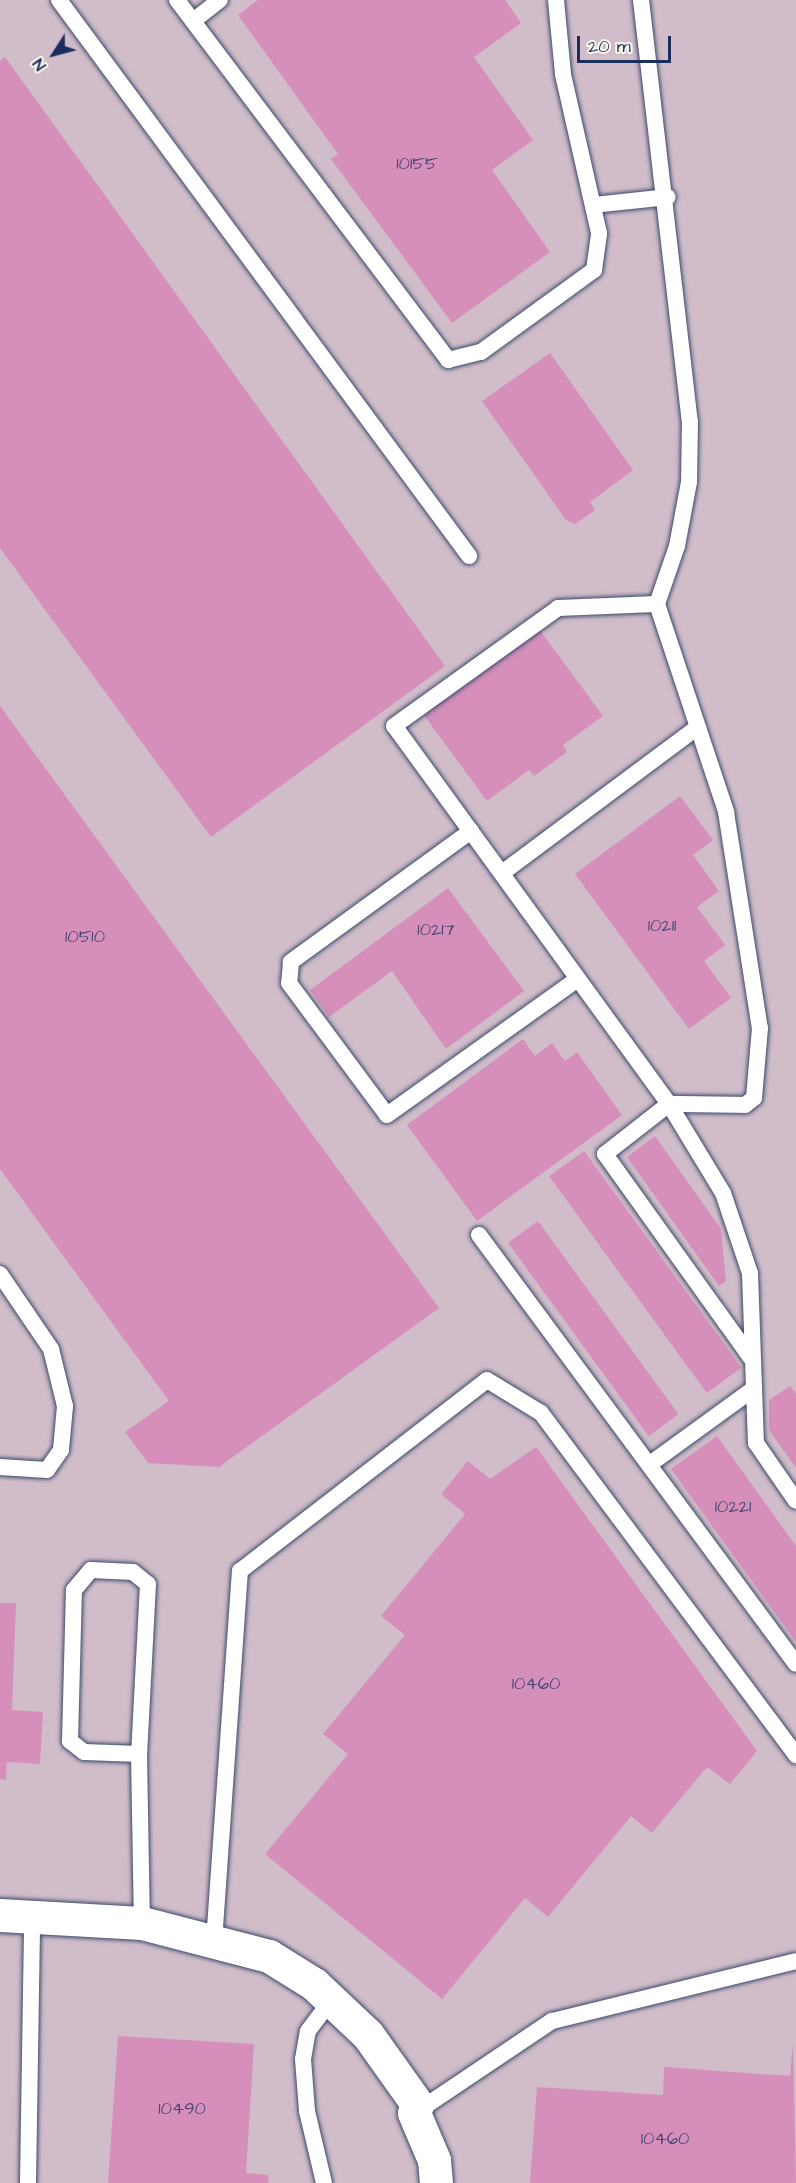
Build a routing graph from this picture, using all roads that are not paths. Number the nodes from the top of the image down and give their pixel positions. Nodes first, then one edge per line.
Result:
1 (59, 0) edge
2 (177, 0) edge
3 (220, 0) edge
4 (556, 0) edge
5 (641, 0) edge
6 (193, 21) junction
7 (668, 197) junction
8 (593, 205) junction
9 (468, 556) dead end
10 (657, 604) junction
11 (698, 727) junction
12 (471, 831) junction
13 (502, 873) junction
14 (579, 979) junction
15 (669, 1104) junction
16 (479, 1235) dead end
17 (0, 1274) edge
18 (751, 1358) junction
19 (752, 1390) junction
20 (650, 1464) junction
21 (0, 1467) edge
22 (796, 1501) edge
23 (796, 1664) edge
24 (139, 1754) junction
25 (796, 1755) edge
26 (16, 1916) edge
27 (142, 1923) junction
28 (214, 1942) junction
29 (796, 1961) edge
30 (331, 2000) junction
31 (414, 2114) junction
32 (28, 2183) edge
33 (324, 2183) edge
34 (436, 2183) edge

1 - 9 lane
2 - 6 lane
3 - 6 lane
4 - 8 lane
5 - 7 lane
6 - 8 lane
7 - 8 lane
7 - 10 lane
10 - 11 lane
10 - 12 lane
11 - 13 lane
11 - 15 lane
12 - 13 lane
12 - 14 lane
13 - 14 lane
14 - 15 lane
15 - 18 lane
15 - 18 lane
16 - 20 lane
17 - 21 lane
18 - 19 lane
19 - 20 lane
19 - 22 lane
20 - 23 lane
24 - 24 lane
24 - 27 lane
25 - 28 lane
26 - 27 street
26 - 32 lane
27 - 28 street
28 - 30 street
29 - 31 lane
30 - 31 street
30 - 33 lane
31 - 34 street

